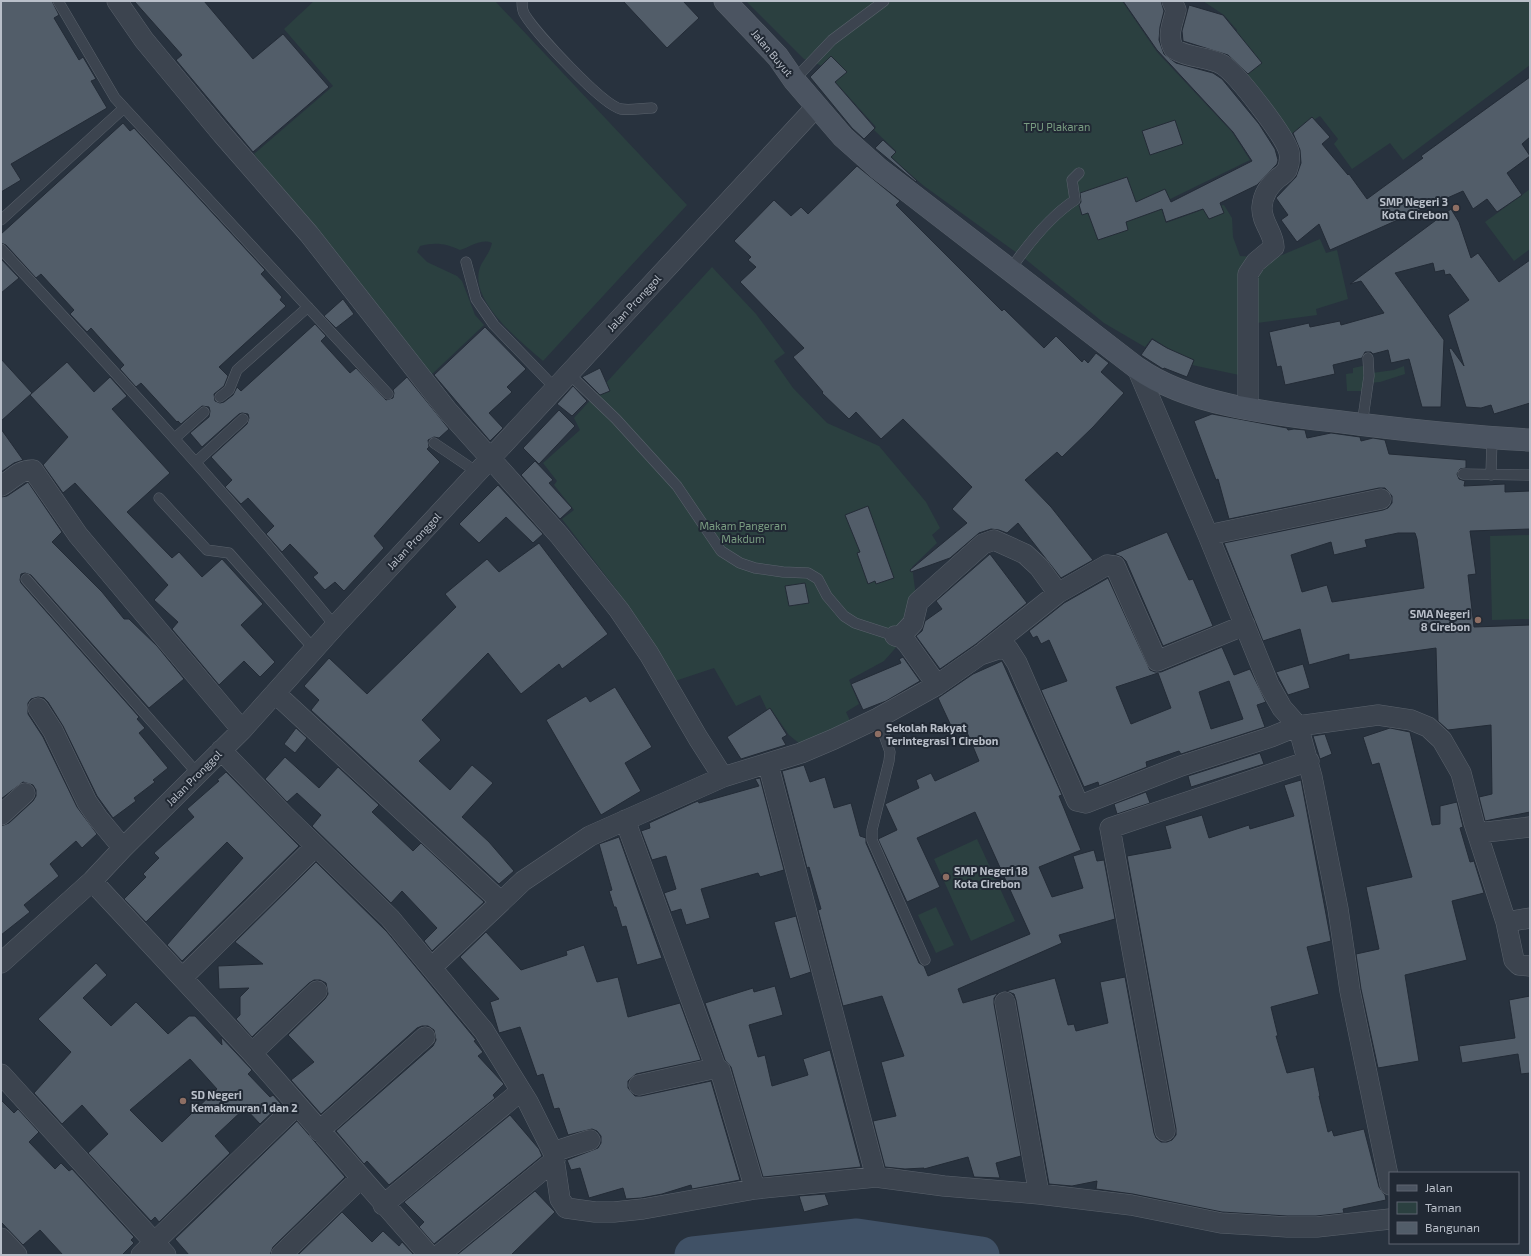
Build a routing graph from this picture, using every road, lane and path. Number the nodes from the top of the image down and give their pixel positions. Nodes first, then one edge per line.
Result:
1 (58, 1) edge
2 (117, 1) edge
3 (522, 1) edge
4 (725, 1) edge
5 (884, 1) edge
6 (1172, 1) edge
7 (794, 80) junction
8 (816, 107) junction
9 (124, 108) junction
10 (652, 108) dead end
11 (1079, 173) dead end
12 (1, 220) edge
13 (1, 248) edge
14 (466, 262) dead end
15 (1010, 270) junction
16 (308, 307) junction
17 (1368, 358) dead end
18 (1137, 368) junction
19 (568, 374) junction
20 (555, 388) junction
21 (388, 394) dead end
22 (220, 398) dead end
23 (1248, 408) junction
24 (204, 412) dead end
25 (243, 419) dead end
26 (1362, 425) junction
27 (175, 438) junction
28 (1492, 438) junction
29 (1530, 440) edge
30 (434, 443) dead end
31 (196, 462) junction
32 (484, 465) junction
33 (1462, 474) dead end
34 (1491, 475) junction
35 (1530, 475) edge
36 (1, 486) edge
37 (159, 498) dead end
38 (1381, 499) dead end
39 (1208, 535) junction
40 (26, 579) dead end
41 (1058, 593) junction
42 (1244, 625) junction
43 (335, 626) junction
44 (898, 637) junction
45 (314, 649) junction
46 (980, 655) junction
47 (937, 686) junction
48 (275, 694) junction
49 (38, 708) dead end
50 (878, 718) junction
51 (1298, 726) junction
52 (242, 730) junction
53 (221, 750) junction
54 (1309, 761) junction
55 (768, 764) junction
56 (198, 774) junction
57 (723, 777) junction
58 (25, 793) dead end
59 (1, 815) edge
60 (625, 820) junction
61 (1530, 827) edge
62 (1478, 833) junction
63 (316, 846) junction
64 (123, 848) junction
65 (92, 881) junction
66 (501, 902) junction
67 (1530, 918) edge
68 (1506, 922) junction
69 (925, 960) dead end
70 (1, 963) edge
71 (1530, 966) edge
72 (432, 967) junction
73 (183, 977) junction
74 (317, 991) dead end
75 (1005, 1002) dead end
76 (425, 1036) dead end
77 (252, 1053) junction
78 (716, 1068) junction
79 (1, 1074) edge
80 (638, 1085) dead end
81 (521, 1091) junction
82 (296, 1106) junction
83 (319, 1131) junction
84 (1165, 1132) dead end
85 (590, 1140) dead end
86 (554, 1156) junction
87 (876, 1177) junction
88 (361, 1178) junction
89 (1389, 1180) edge
90 (755, 1188) junction
91 (1039, 1194) junction
92 (383, 1205) junction
93 (1389, 1219) edge
94 (1, 1238) edge
95 (154, 1251) edge
96 (17, 1255) edge
97 (281, 1255) edge
98 (429, 1255) edge
99 (439, 1255) edge

1 - 9 lane
2 - 32 street
3 - 10 lane
4 - 7 street, Jalan Buyut
5 - 7 lane
6 - 23 street
7 - 8 street, Jalan Buyut
8 - 15 street, Jalan Buyut
8 - 19 street, Jalan Pronggol
9 - 12 lane
9 - 16 lane
11 - 15 lane
13 - 27 lane
14 - 20 lane
15 - 18 street, Jalan Buyut
16 - 21 lane
16 - 22 lane
17 - 26 lane
18 - 23 street, Jalan Buyut
18 - 39 street
19 - 20 street, Jalan Pronggol
19 - 44 lane
20 - 32 street, Jalan Pronggol
23 - 26 street, Jalan Buyut
24 - 27 lane
25 - 31 lane
26 - 28 street, Jalan Buyut
27 - 31 lane
28 - 29 street, Jalan Buyut
28 - 34 lane
30 - 32 lane
31 - 43 lane
32 - 43 street, Jalan Pronggol
32 - 57 street
33 - 34 lane
34 - 35 lane
36 - 52 street
37 - 45 lane
38 - 39 street
39 - 42 street
40 - 56 lane
41 - 42 street
41 - 44 street
41 - 46 street
42 - 51 street
43 - 45 street, Jalan Pronggol
44 - 47 street
45 - 48 street, Jalan Pronggol
46 - 47 street
46 - 51 street
47 - 50 street
48 - 52 street, Jalan Pronggol
48 - 66 street
49 - 64 street
50 - 55 street
50 - 69 lane
51 - 54 street
51 - 62 street
52 - 53 street, Jalan Pronggol
53 - 56 street, Jalan Pronggol
53 - 63 street
54 - 84 street
54 - 89 street
55 - 57 street
55 - 87 street
56 - 64 street, Jalan Pronggol
57 - 60 street
58 - 59 street
60 - 66 street
60 - 78 street
61 - 62 street
62 - 68 street
63 - 72 street
63 - 73 street
64 - 65 street, Jalan Pronggol
65 - 70 street, Jalan Pronggol
65 - 73 street
66 - 72 street
67 - 68 street
68 - 71 street
72 - 81 street
73 - 77 street
74 - 77 street
75 - 91 street
76 - 83 street
77 - 82 street
78 - 80 street
78 - 90 street
79 - 95 street
81 - 86 street
81 - 92 street
82 - 83 street
82 - 95 street
83 - 88 street
85 - 86 street
86 - 90 street
86 - 99 street
87 - 90 street
87 - 91 street
88 - 92 street
88 - 97 street
91 - 93 street
92 - 98 street
94 - 96 street

